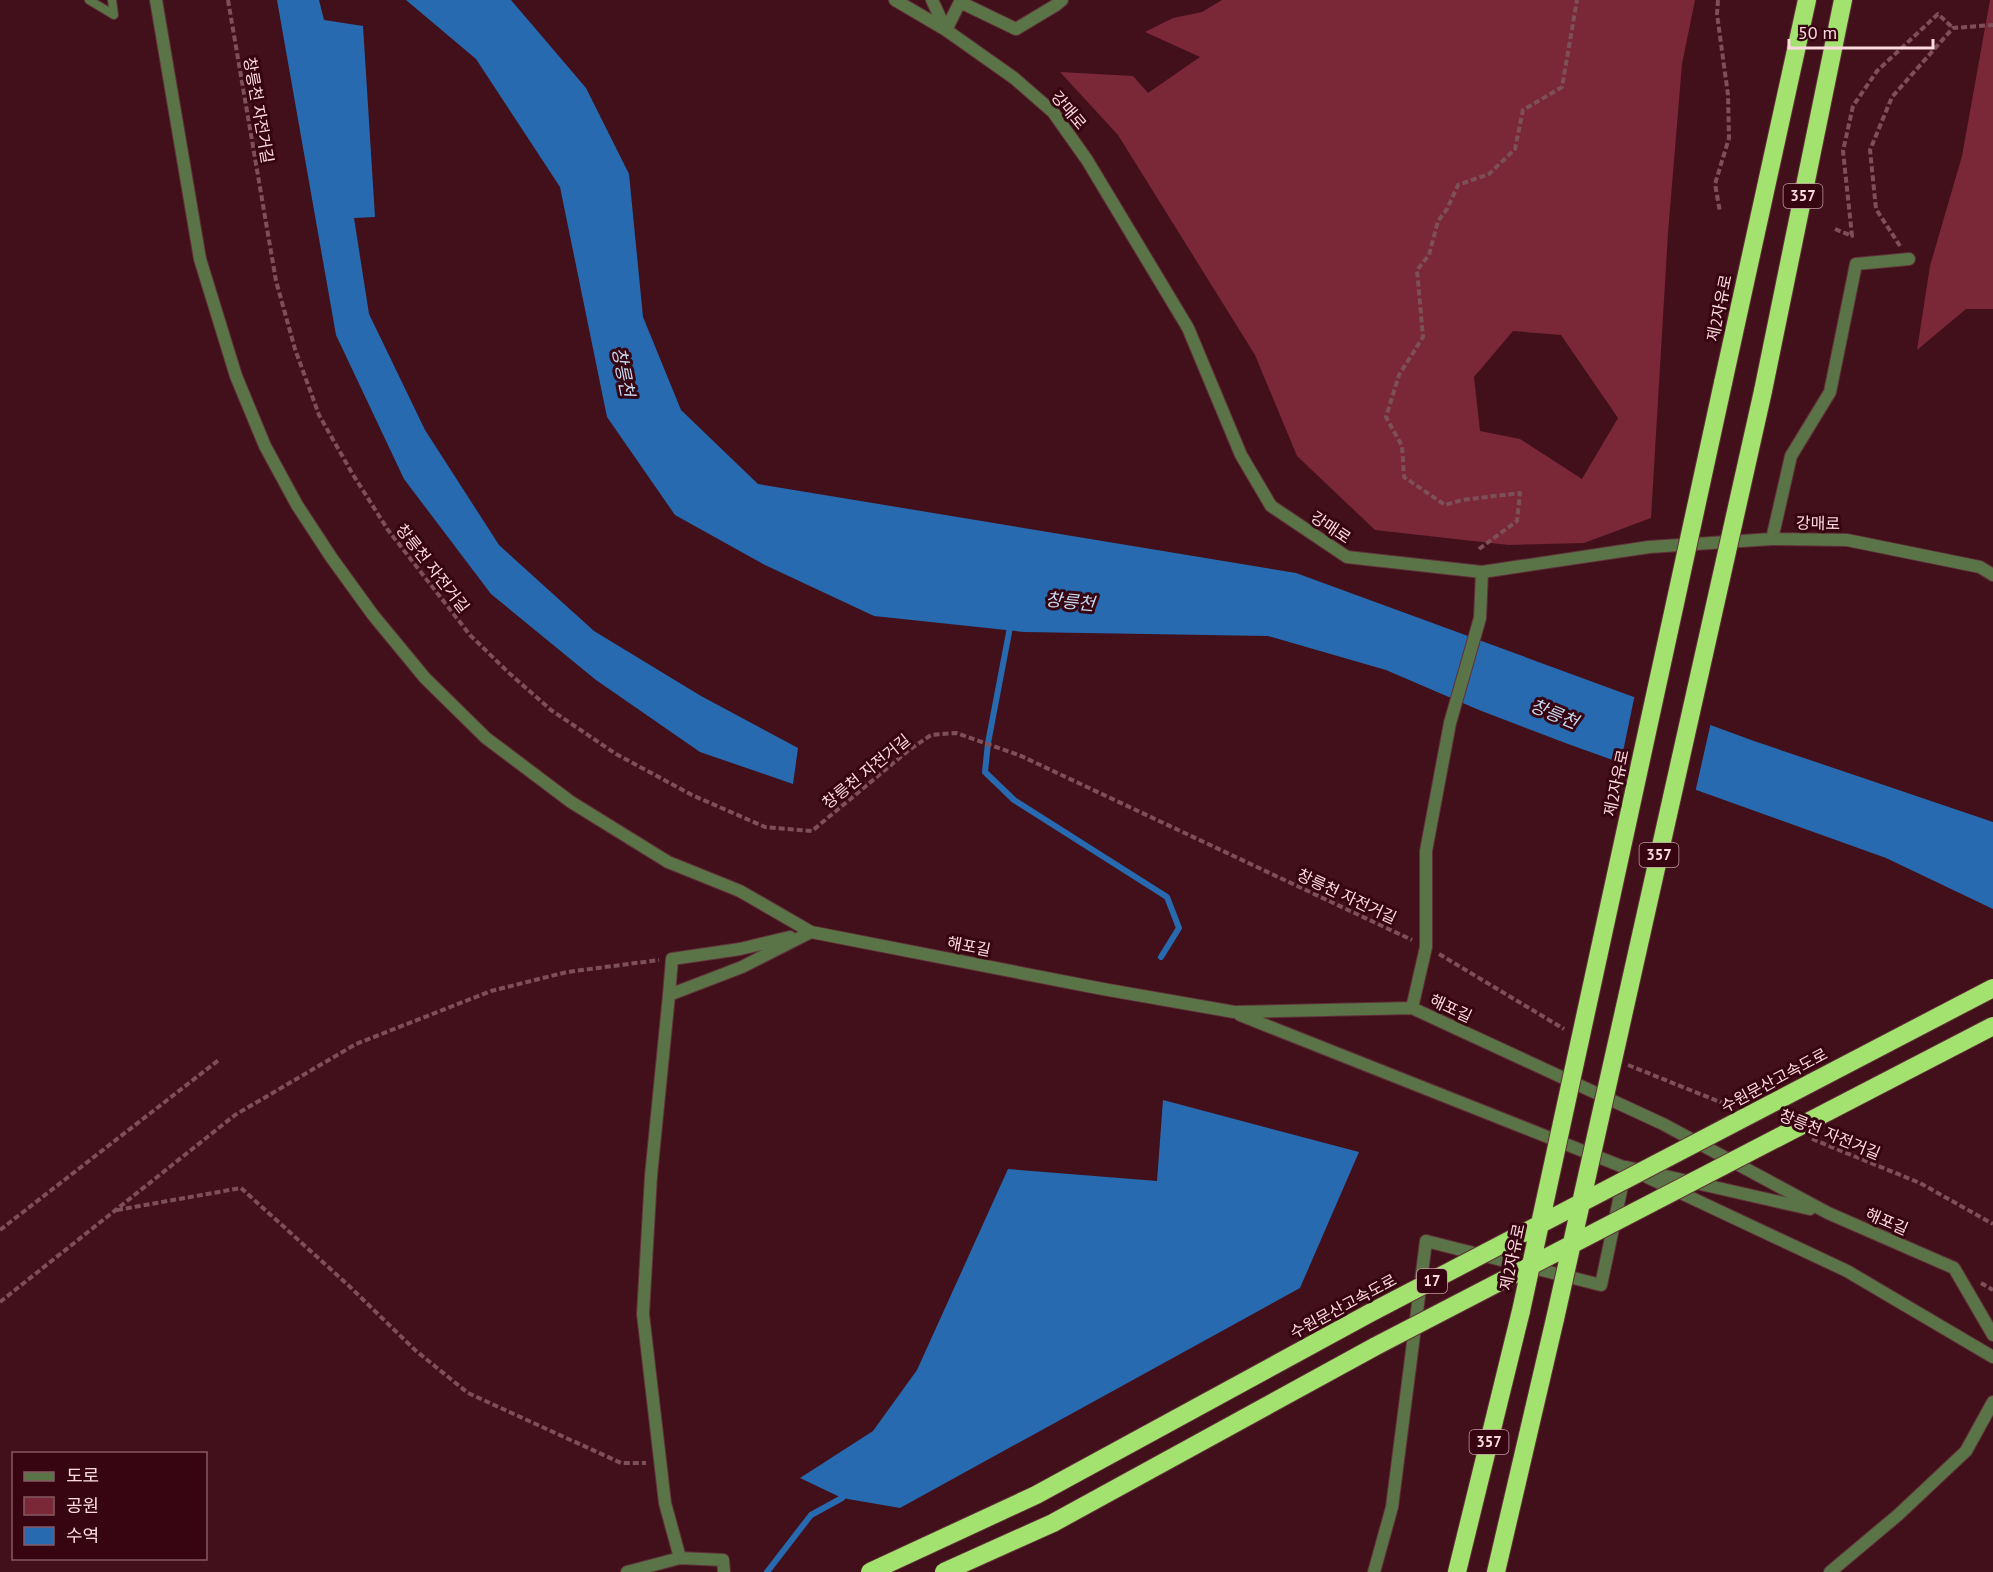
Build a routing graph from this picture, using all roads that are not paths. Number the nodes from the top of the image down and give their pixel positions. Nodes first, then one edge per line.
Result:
1 (89, 0) edge
2 (112, 0) edge
3 (156, 0) edge
4 (895, 0) edge
5 (932, 0) edge
6 (1062, 0) edge
7 (1807, 0) edge
8 (1842, 0) edge
9 (960, 1) edge
10 (946, 30) junction
11 (1909, 259) road end
12 (1772, 539) junction
13 (1482, 572) junction
14 (1993, 575) edge
15 (811, 932) junction
16 (1993, 988) edge
17 (669, 995) junction
18 (1412, 1008) junction
19 (1234, 1012) junction
20 (1993, 1026) edge
21 (1626, 1167) junction
22 (1828, 1213) junction
23 (1993, 1335) edge
24 (1993, 1357) edge
25 (1993, 1402) edge
26 (680, 1558) junction
27 (627, 1572) edge
28 (724, 1572) edge
29 (870, 1572) edge
30 (944, 1572) edge
31 (1374, 1572) edge
32 (1457, 1572) edge
33 (1496, 1572) edge
34 (1830, 1572) edge

1 - 2 lane
3 - 15 street
4 - 10 street, 강매로
5 - 10 street, 강매로
6 - 9 street
7 - 32 highway, 제2자유로 / 357, bridge
8 - 33 highway, 357, bridge
9 - 10 street
10 - 13 street, 강매로
11 - 12 street
12 - 13 street, 강매로
12 - 14 street, 강매로
13 - 18 street
15 - 17 street
15 - 17 street
15 - 19 street, 해포길
16 - 29 highway, 수원문산고속도로 / 17, bridge
17 - 26 street
18 - 19 street, 해포길
18 - 22 street, 해포길
19 - 21 street
20 - 30 highway, 17, bridge
21 - 22 street
21 - 24 street
21 - 31 street
22 - 23 street, 해포길
25 - 34 street
26 - 27 street
26 - 28 street

